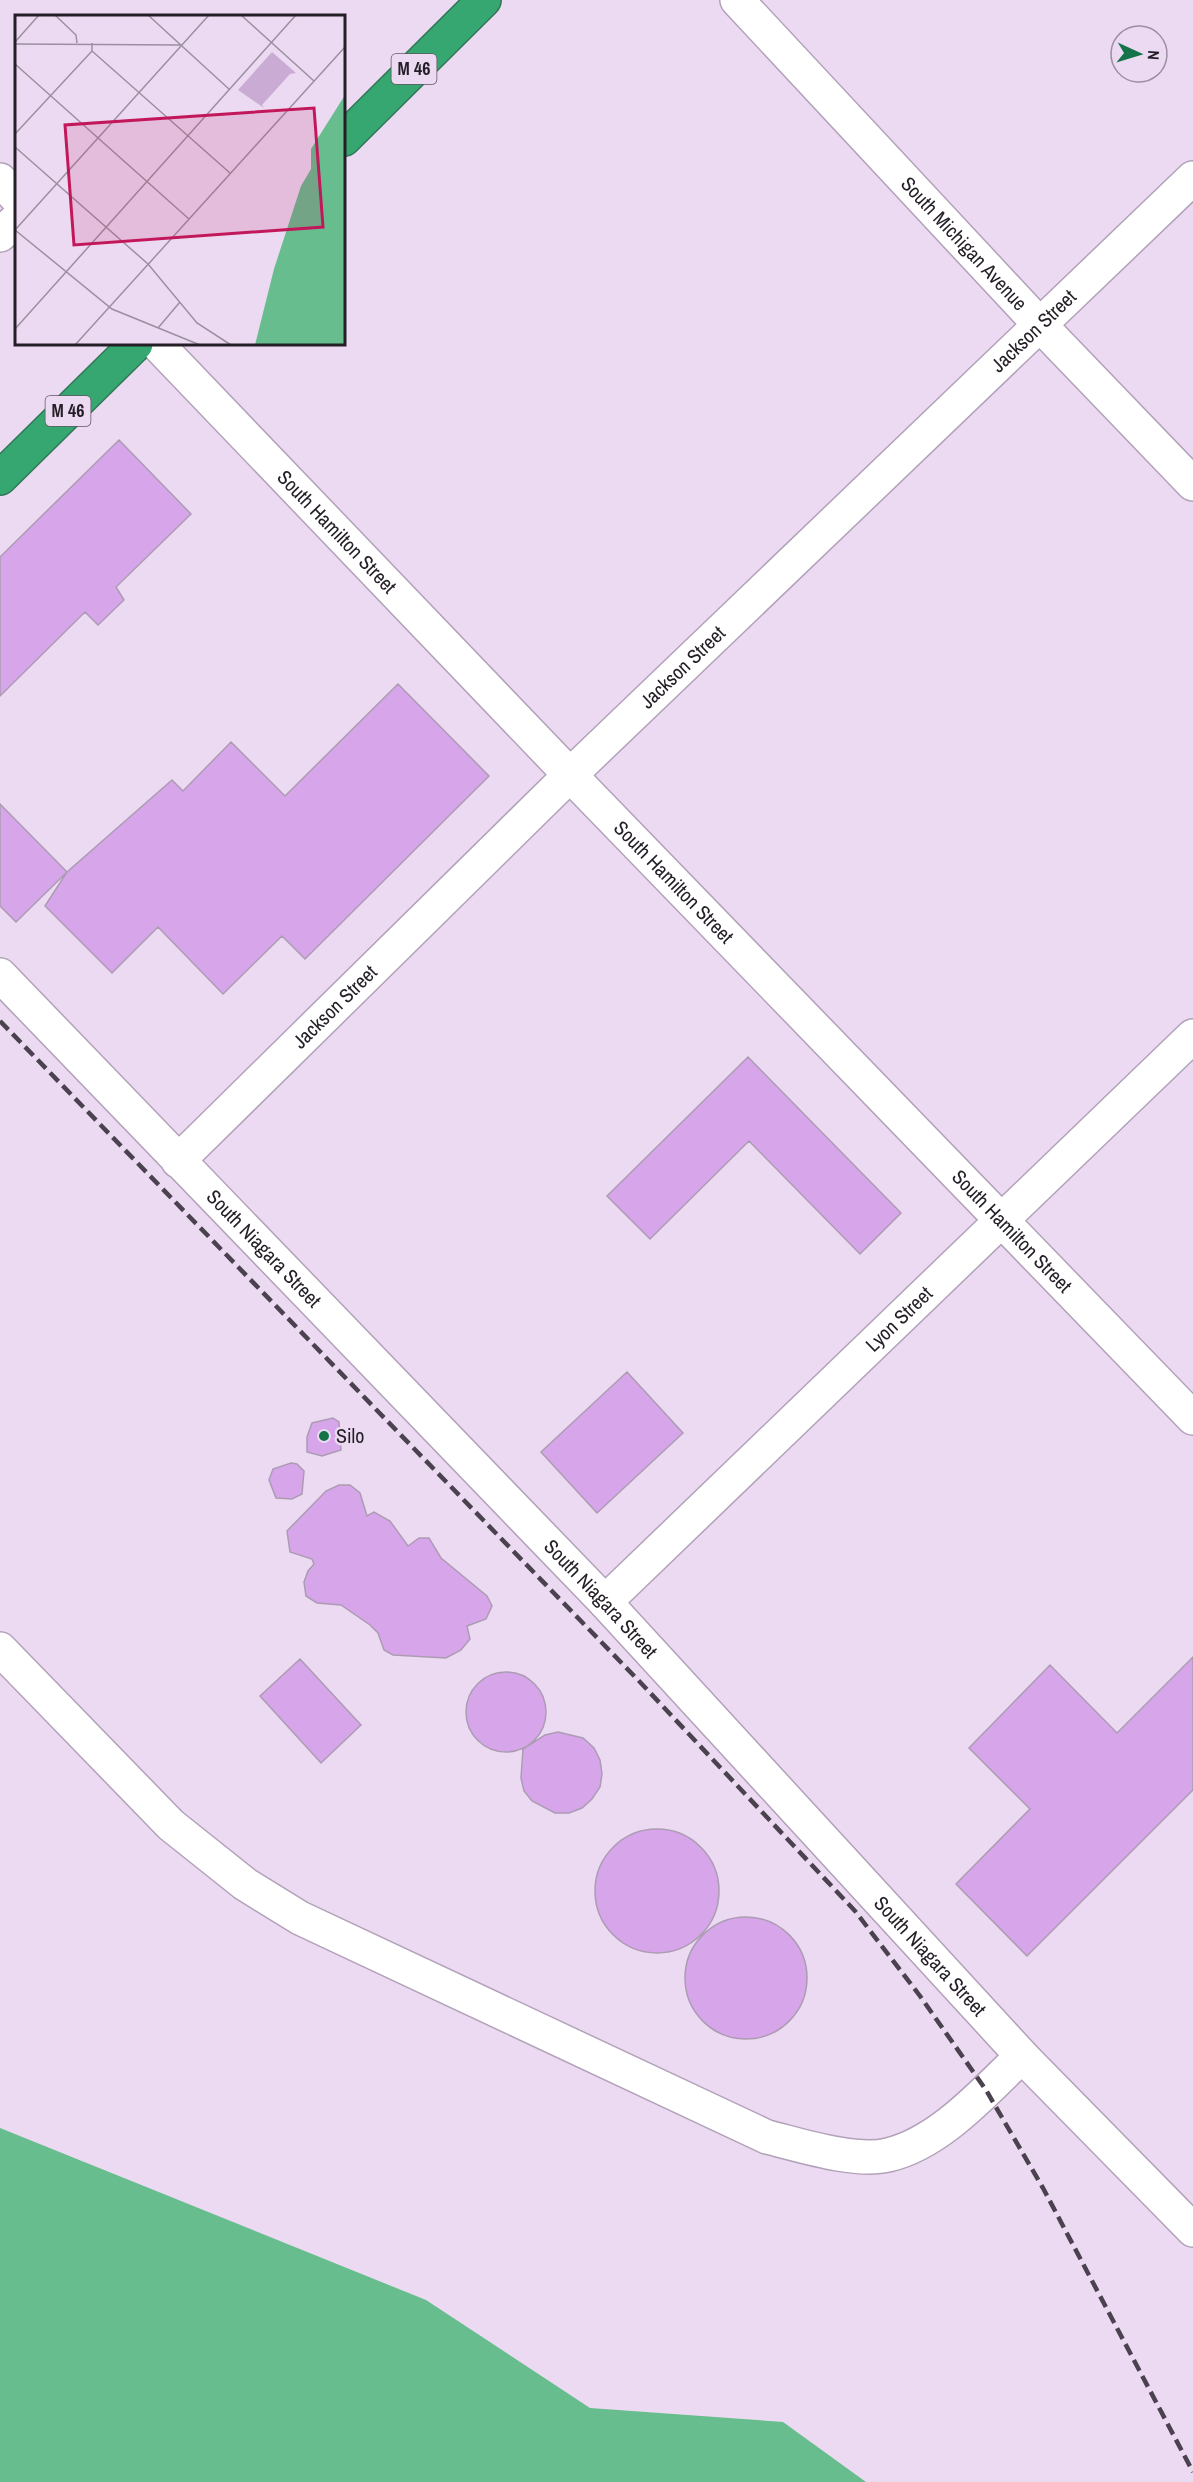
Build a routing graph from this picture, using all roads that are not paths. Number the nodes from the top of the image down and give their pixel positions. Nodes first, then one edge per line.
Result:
1 (484, 0) edge
2 (737, 0) edge
3 (345, 137) edge
4 (1193, 178) edge
5 (0, 180) edge
6 (15, 196) edge
7 (15, 221) edge
8 (0, 235) edge
9 (1041, 326) junction
10 (135, 345) edge
11 (158, 345) edge
12 (0, 478) edge
13 (1193, 483) edge
14 (570, 775) junction
15 (0, 975) edge
16 (1193, 1036) edge
17 (178, 1161) junction
18 (1002, 1222) junction
19 (1193, 1418) edge
20 (605, 1602) junction
21 (0, 1649) edge
22 (1022, 2056) junction
23 (1193, 2230) edge

1 - 3 highway, M 46
2 - 9 street, South Michigan Avenue
4 - 9 street, Jackson Street
5 - 6 street
7 - 8 street
9 - 13 street, South Michigan Avenue
9 - 14 street, Jackson Street
10 - 12 highway, M 46
11 - 14 street, South Hamilton Street
14 - 17 street, Jackson Street
14 - 18 street, South Hamilton Street
15 - 17 street, South Niagara Street
16 - 18 street, Lyon Street
17 - 20 street, South Niagara Street
18 - 19 street, South Hamilton Street
18 - 20 street, Lyon Street
20 - 22 street, South Niagara Street
21 - 22 street
22 - 23 street, South Niagara Street

